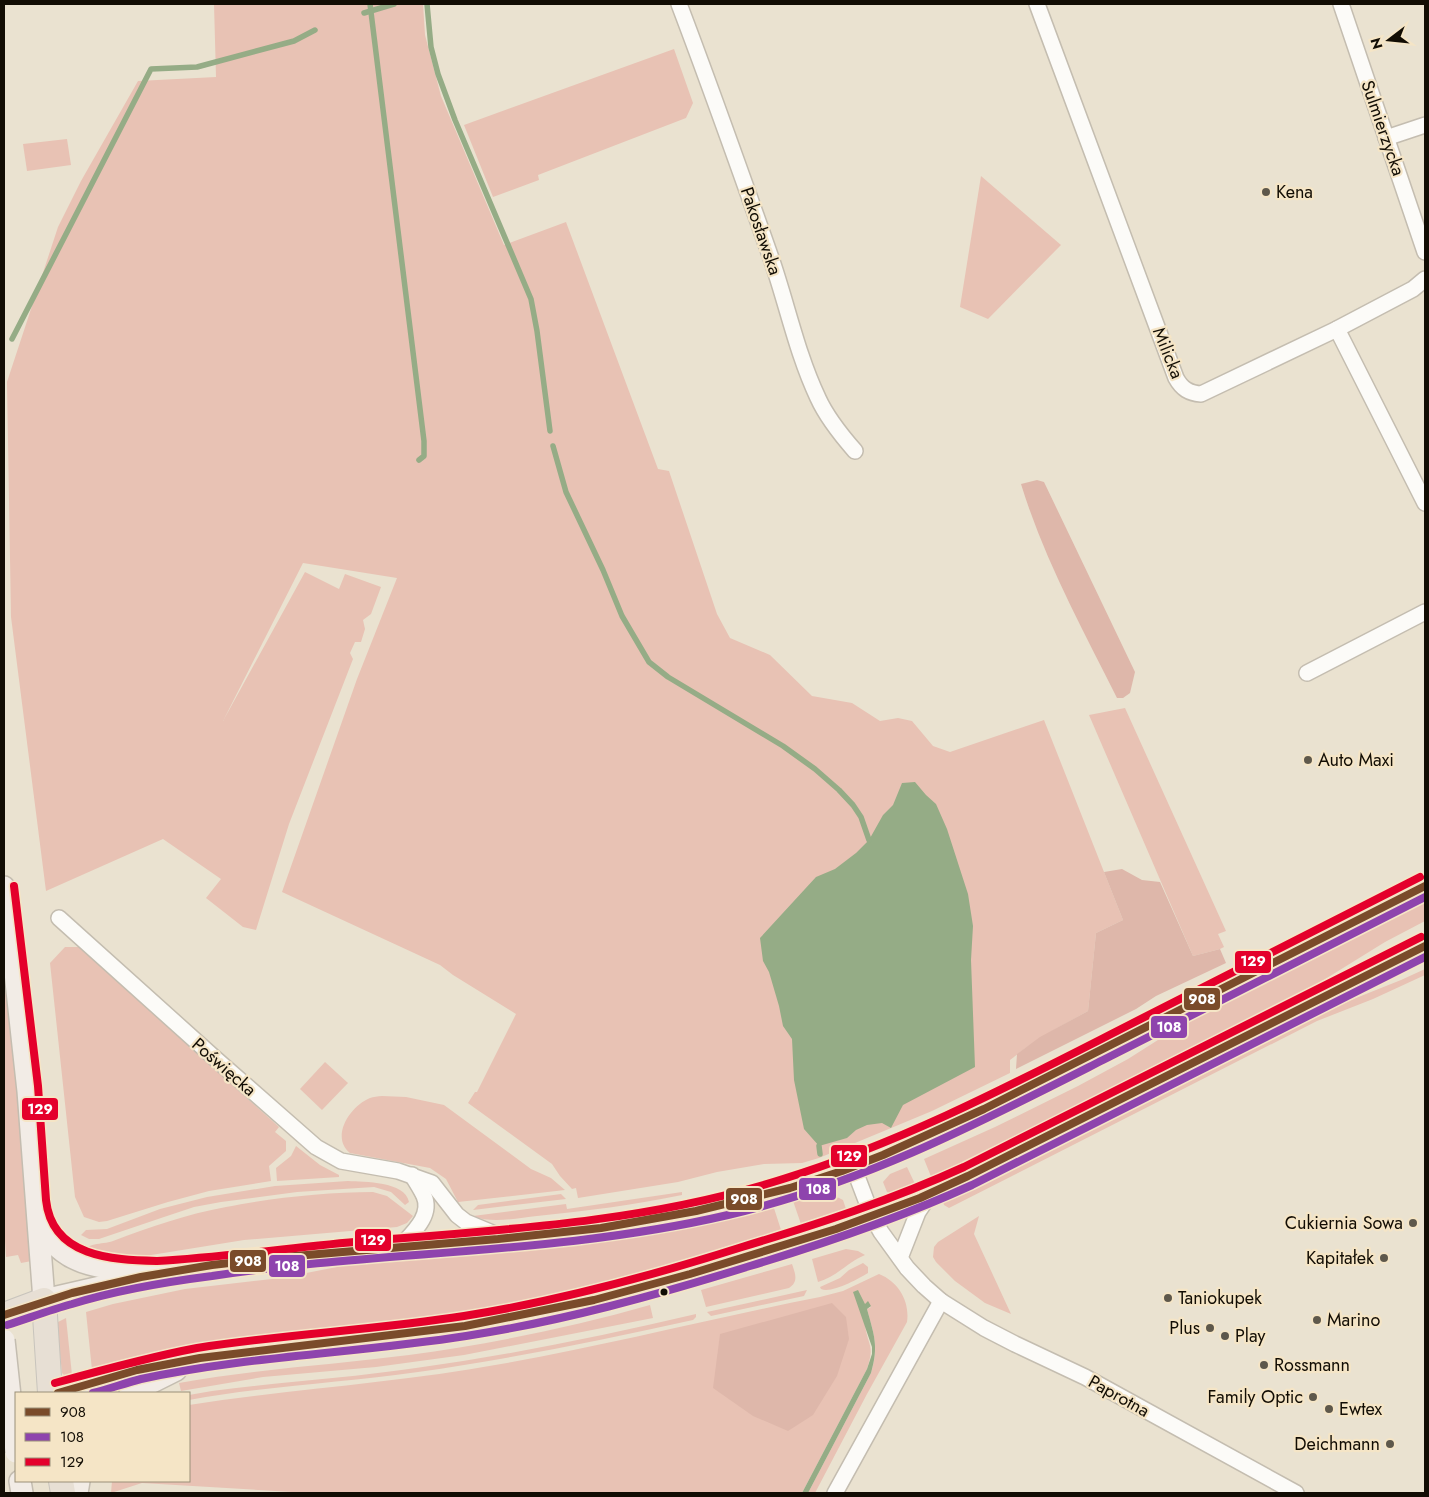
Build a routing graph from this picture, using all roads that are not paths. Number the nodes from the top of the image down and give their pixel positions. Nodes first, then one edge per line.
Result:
1 (679, 4) edge
2 (1037, 4) edge
3 (1341, 4) edge
4 (1425, 125) edge
5 (1386, 138) junction
6 (1425, 252) edge
7 (1425, 279) edge
8 (1337, 329) junction
9 (855, 452) dead end
10 (1425, 503) edge
11 (1425, 612) edge
12 (1308, 673) dead end
13 (1425, 886) edge
14 (4, 887) edge
15 (59, 918) dead end
16 (1425, 946) edge
17 (853, 1166) junction
18 (412, 1175) junction
19 (931, 1192) junction
20 (37, 1212) junction
21 (872, 1216) junction
22 (506, 1238) junction
23 (400, 1248) junction
24 (900, 1258) junction
25 (174, 1270) junction
26 (44, 1300) junction
27 (941, 1301) junction
28 (4, 1315) edge
29 (4, 1340) edge
30 (200, 1358) junction
31 (50, 1392) edge
32 (61, 1392) edge
33 (132, 1392) edge
34 (15, 1443) edge
35 (836, 1493) edge
36 (1296, 1493) edge

1 - 9 street, Pakosławska
2 - 8 street, Milicka
3 - 5 street, Sulmierzycka
4 - 5 street
5 - 6 street, Sulmierzycka
7 - 8 street
8 - 10 street
11 - 12 street
13 - 17 main road
14 - 20 main road
15 - 18 street, Poświęcka
16 - 19 main road
17 - 21 street, Paprotna
17 - 22 main road
18 - 22 street, Poświęcka
18 - 23 street
19 - 21 main road
19 - 24 street
20 - 25 main road
20 - 26 main road
21 - 24 street, Paprotna
21 - 30 main road
22 - 23 main road
23 - 25 main road
24 - 27 street, Paprotna
25 - 26 main road
26 - 28 main road
26 - 31 main road
27 - 35 street
27 - 36 street, Paprotna
29 - 34 main road, bridge
30 - 32 main road
30 - 33 main road

